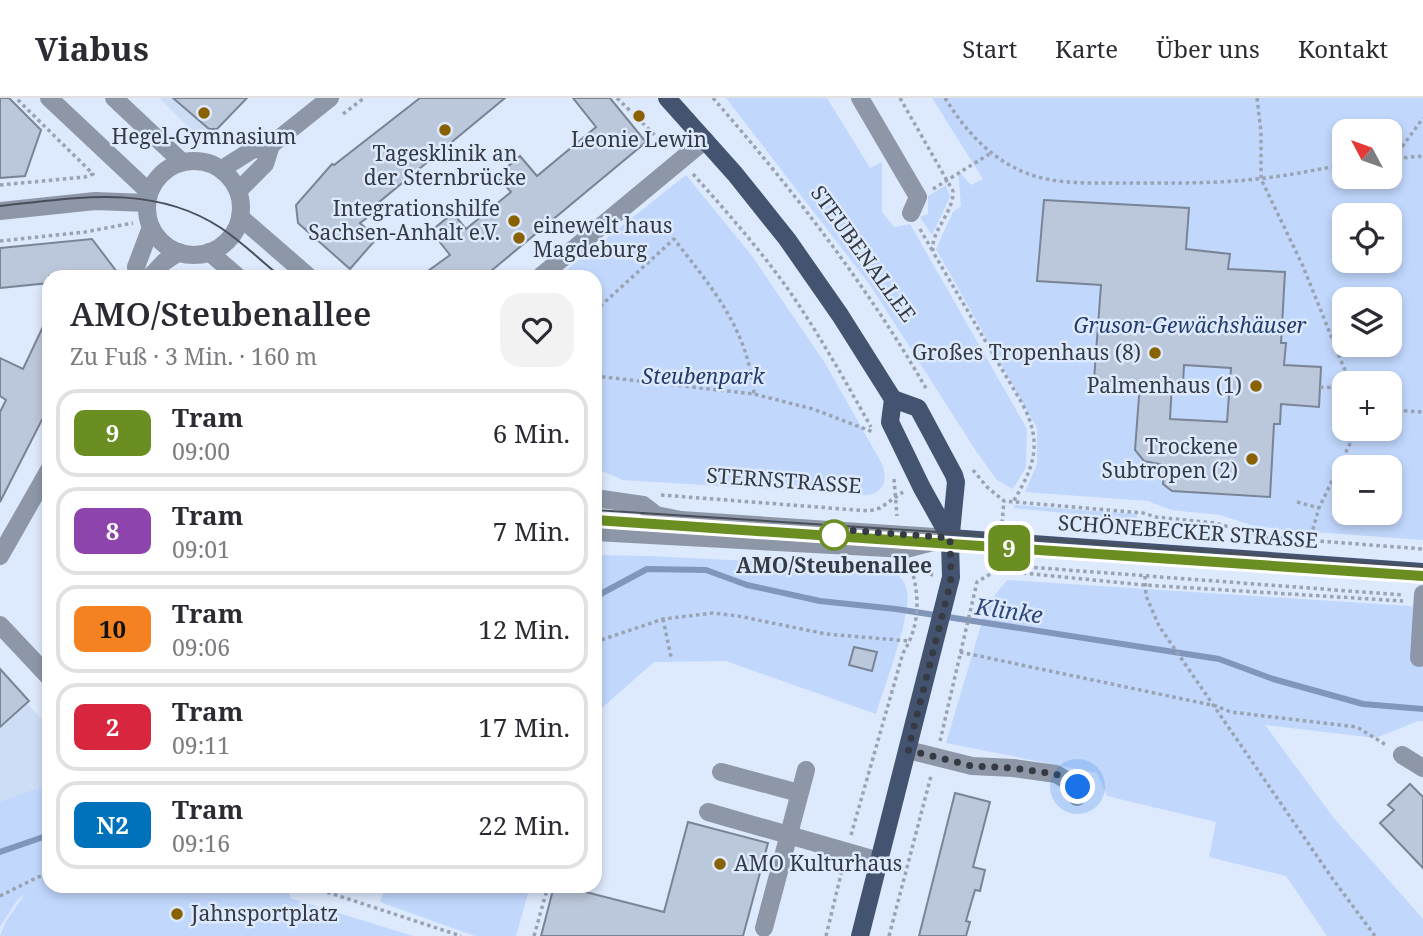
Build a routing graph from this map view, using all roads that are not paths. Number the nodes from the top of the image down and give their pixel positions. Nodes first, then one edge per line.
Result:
1 (49, 98) edge
2 (114, 98) edge
3 (331, 98) edge
4 (667, 98) edge
5 (860, 98) edge
6 (705, 139) junction
7 (271, 145) junction
8 (182, 162) junction
9 (222, 169) junction
10 (238, 191) junction
11 (0, 211) edge
12 (149, 211) junction
13 (911, 214) road end
14 (240, 217) junction
15 (179, 252) junction
16 (209, 252) junction
17 (136, 270) edge
18 (157, 270) edge
19 (230, 270) edge
20 (301, 270) edge
21 (548, 270) edge
22 (893, 400) junction
23 (42, 482) edge
24 (602, 498) edge
25 (602, 532) edge
26 (950, 538) junction
27 (0, 556) edge
28 (1423, 572) edge
29 (1423, 596) edge
30 (1423, 603) edge
31 (0, 625) edge
32 (1419, 658) dead end
33 (42, 670) edge
34 (908, 750) junction
35 (1402, 755) road end
36 (1423, 768) edge
37 (806, 770) dead end
38 (721, 772) dead end
39 (799, 793) junction
40 (1077, 797) dead end
41 (708, 812) dead end
42 (788, 835) junction
43 (879, 861) junction
44 (764, 928) dead end
45 (860, 936) edge

1 - 12 street
2 - 8 street
3 - 7 street
4 - 6 main road
5 - 13 street
6 - 21 street
6 - 22 main road
7 - 9 street
7 - 10 street
8 - 9 street
8 - 12 street
9 - 10 street
10 - 14 street
11 - 12 street
12 - 15 street
12 - 17 street
14 - 16 street
14 - 20 street
15 - 16 street
15 - 18 street
16 - 19 street
22 - 26 main road
22 - 26 main road
23 - 27 street
24 - 26 street
25 - 26 street
26 - 28 main road, SCHÖNEBECKER STRASSE
26 - 34 main road
29 - 30 street
30 - 32 street
31 - 33 street
34 - 40 street
34 - 43 main road
35 - 36 street
37 - 39 street
38 - 39 street
39 - 42 street
41 - 42 street
42 - 43 street
42 - 44 street
43 - 45 main road

